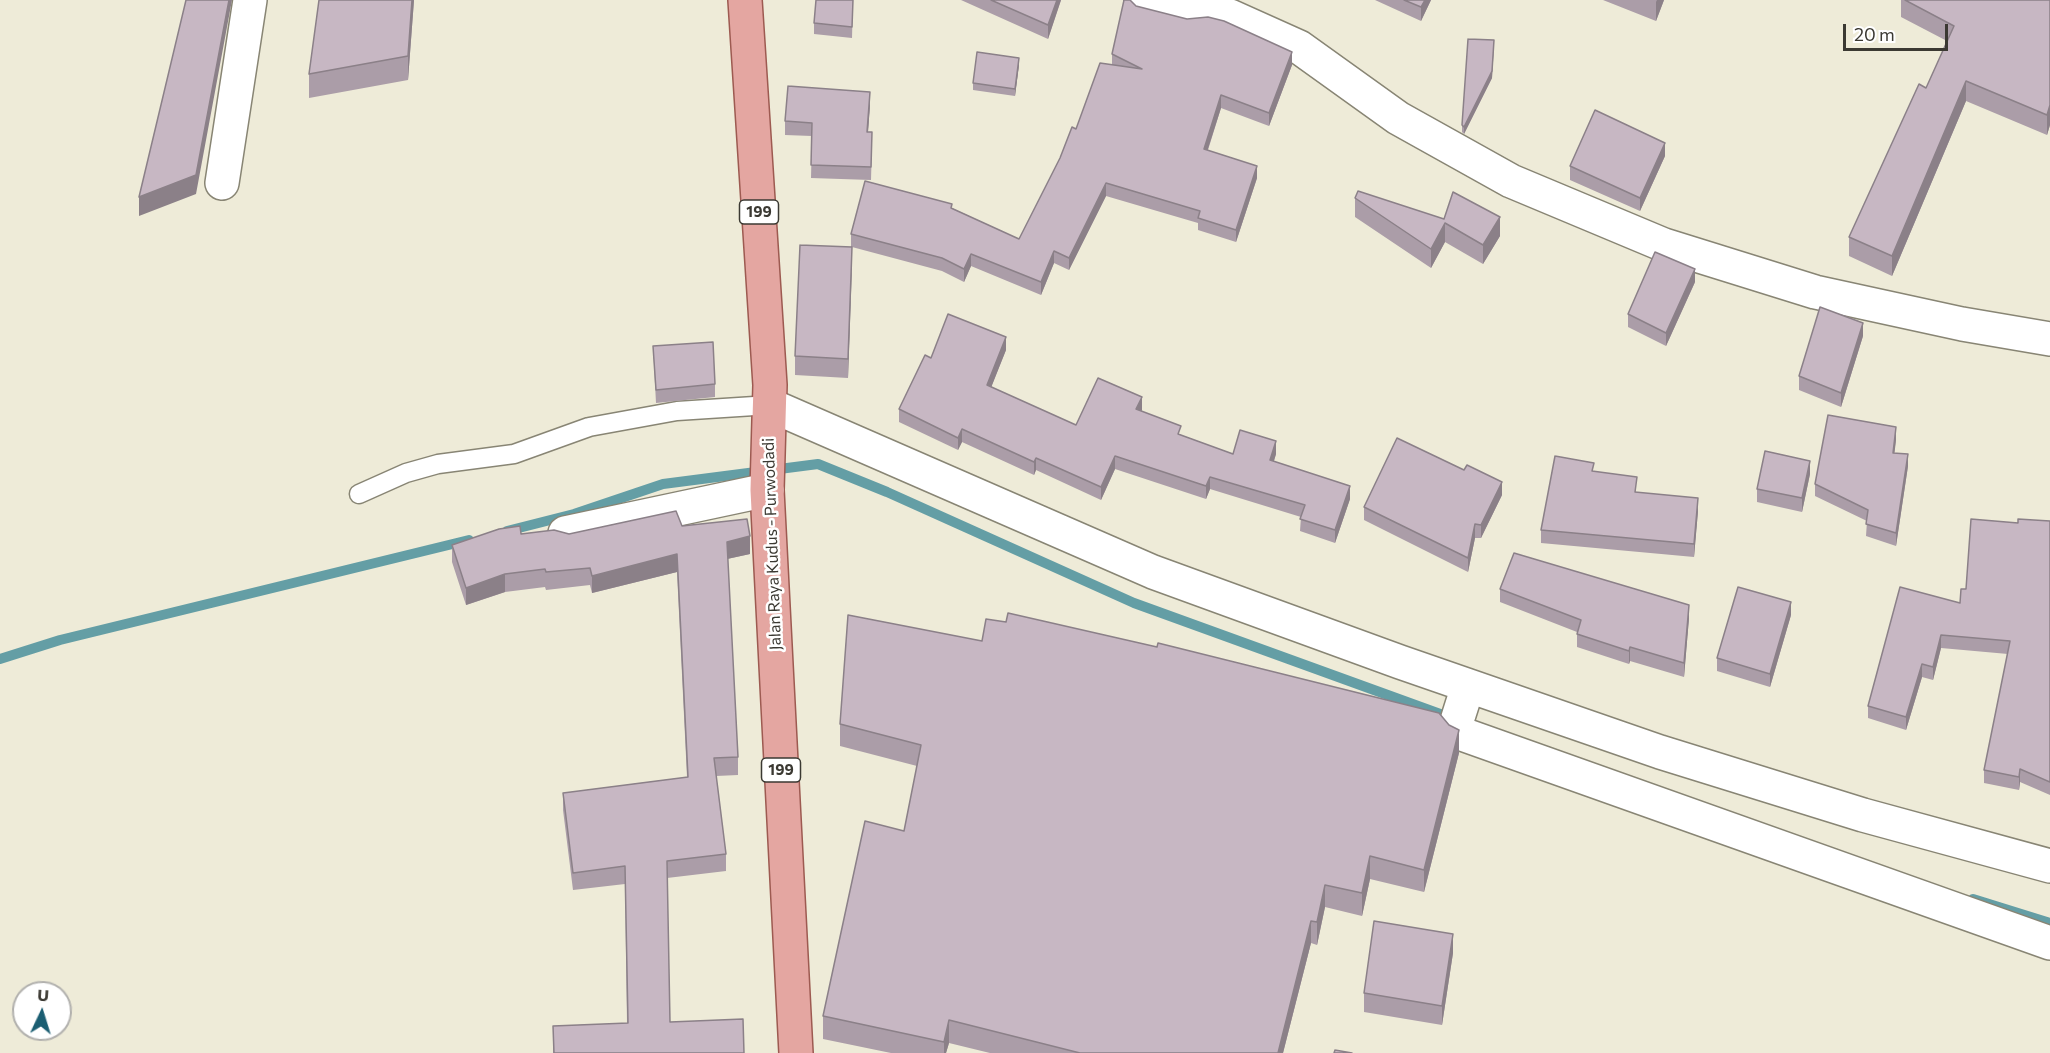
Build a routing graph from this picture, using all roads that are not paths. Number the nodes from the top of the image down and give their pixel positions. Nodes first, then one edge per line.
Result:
1 (250, 0) edge
2 (745, 0) edge
3 (1142, 0) edge
4 (1194, 6) edge
5 (222, 183) dead end
6 (2050, 339) edge
7 (769, 415) junction
8 (767, 488) junction
9 (360, 494) dead end
10 (565, 533) edge
11 (1463, 700) junction
12 (2050, 866) edge
13 (2050, 943) edge
14 (795, 1053) edge

1 - 5 street
2 - 7 main road, Jalan Raya Kudus - Purwodadi / 199
3 - 4 street
4 - 6 street
7 - 8 main road, Jalan Raya Kudus - Purwodadi / 199
7 - 9 lane
7 - 11 street
8 - 10 street
8 - 14 main road, Jalan Raya Kudus - Purwodadi / 199
11 - 12 street
11 - 13 street

